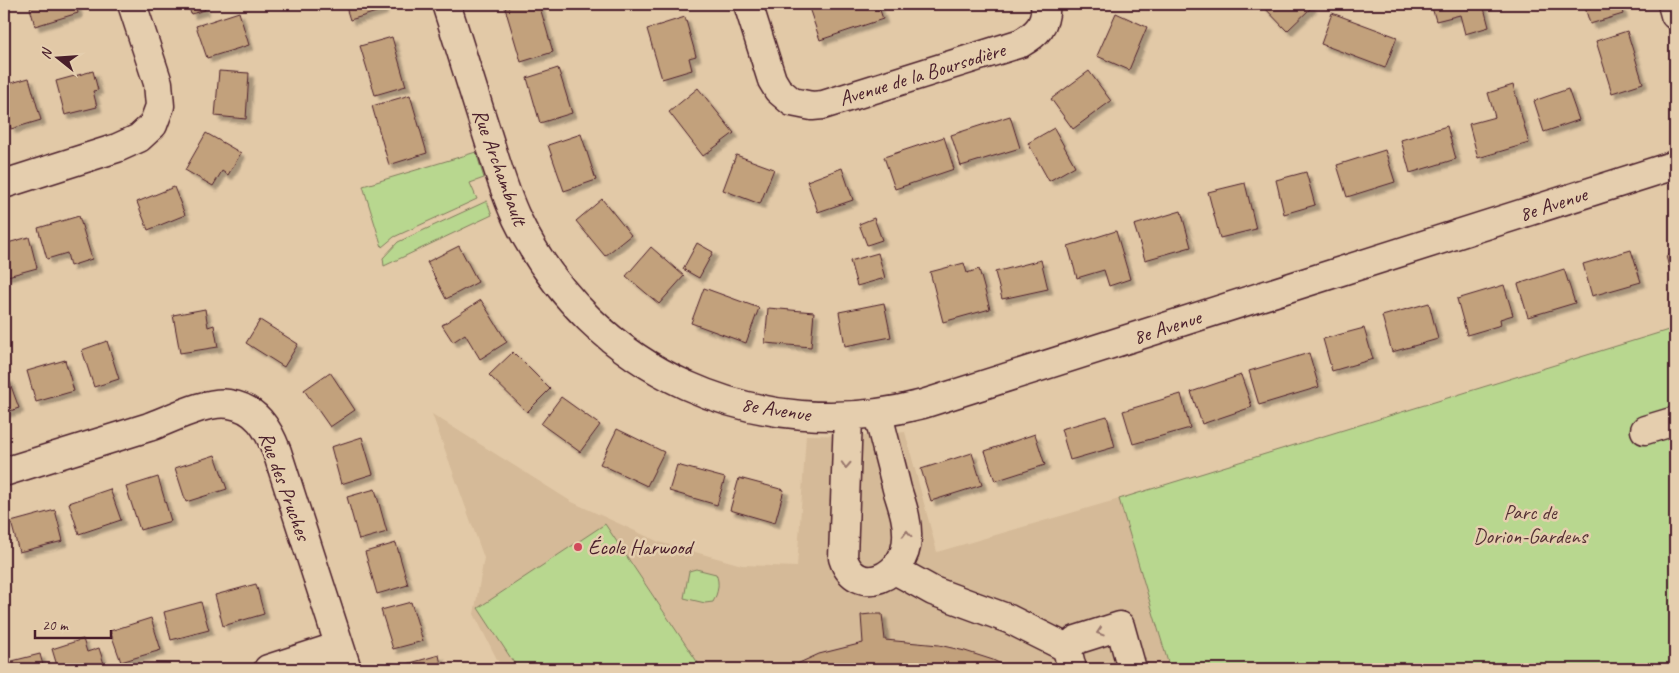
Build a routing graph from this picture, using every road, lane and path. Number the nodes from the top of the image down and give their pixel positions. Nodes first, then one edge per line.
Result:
1 (132, 4) edge
2 (446, 4) edge
3 (748, 4) edge
4 (1672, 4) edge
5 (1044, 13) edge
6 (1675, 15) edge
7 (1675, 165) edge
8 (4, 184) edge
9 (654, 370) joint
10 (878, 414) junction
11 (848, 417) junction
12 (1675, 421) edge
13 (1645, 430) dead end
14 (4, 472) edge
15 (895, 570) junction
16 (343, 658) edge
17 (1069, 659) edge
18 (268, 669) edge
19 (1132, 669) edge

1 - 8 street
2 - 9 street, Rue Archambault
3 - 5 street, Avenue de la Boursodière
4 - 6 street
7 - 10 street, 8e Avenue
9 - 11 street, 8e Avenue
10 - 11 street, 8e Avenue
15 -> 10 street
11 -> 15 street
12 - 13 street
14 - 16 street, Rue des Pruches
15 - 17 street
16 - 18 street
19 -> 17 street

